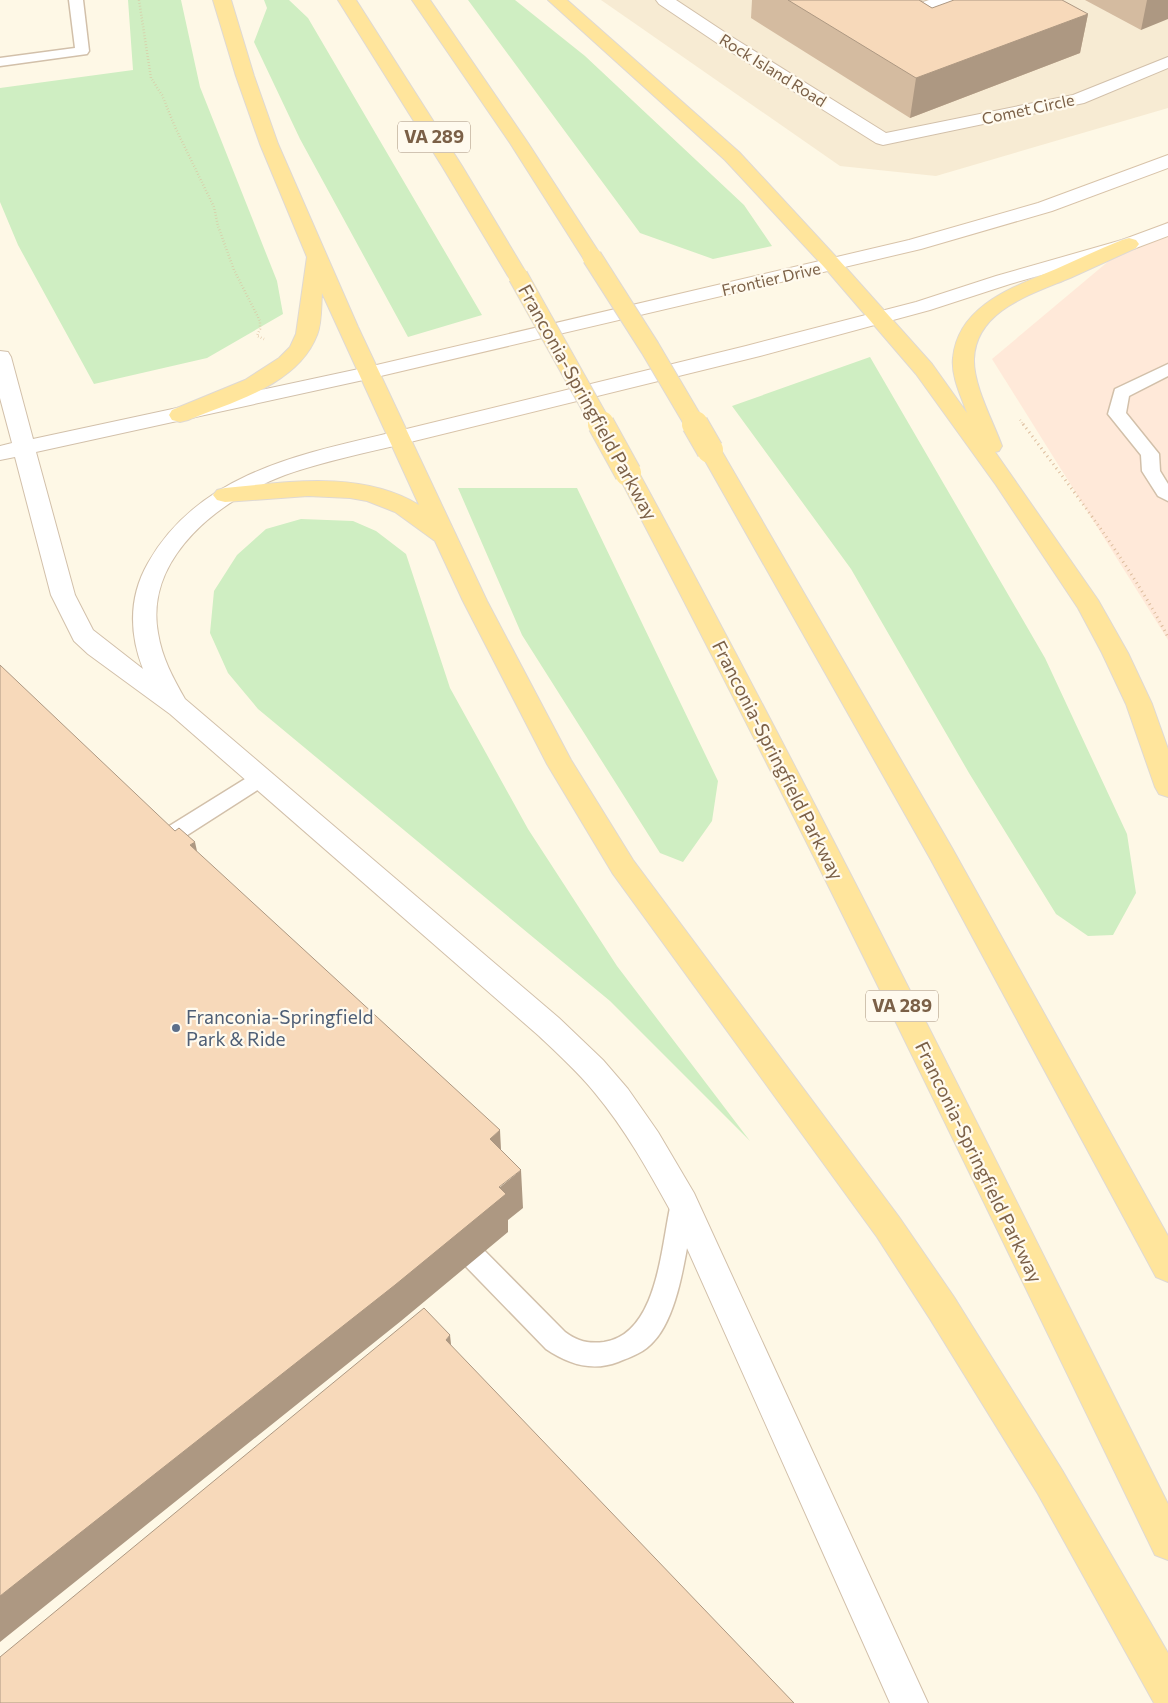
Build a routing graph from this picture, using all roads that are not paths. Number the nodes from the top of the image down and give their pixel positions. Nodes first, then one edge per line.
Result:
1 (76, 0) edge
2 (222, 0) edge
3 (347, 0) edge
4 (421, 0) edge
5 (557, 0) edge
6 (690, 0) edge
7 (907, 0) edge
8 (945, 0) edge
9 (669, 3) edge
10 (0, 62) edge
11 (1168, 62) edge
12 (883, 139) joint
13 (1168, 161) edge
14 (1168, 229) edge
15 (1129, 244) junction
16 (316, 254) junction
17 (832, 264) junction
18 (878, 317) junction
19 (0, 357) edge
20 (1168, 369) edge
21 (368, 373) junction
22 (180, 415) junction
23 (398, 438) junction
24 (25, 448) junction
25 (0, 453) edge
26 (1004, 480) junction
27 (225, 495) junction
28 (1168, 495) edge
29 (445, 539) junction
30 (179, 708) junction
31 (260, 779) junction
32 (1168, 787) edge
33 (155, 845) edge
34 (683, 1203) junction
35 (442, 1226) edge
36 (1168, 1267) edge
37 (1168, 1542) edge
38 (1168, 1690) edge
39 (909, 1703) edge

1 - 10 lane
2 - 16 main road
3 - 37 main road, Franconia-Springfield Parkway / VA 289, bridge
4 - 36 main road, bridge
5 - 17 main road
6 - 9 street
7 - 8 street
9 - 12 street, Rock Island Road
11 - 12 street, Comet Circle
13 - 17 street, Frontier Drive
14 - 15 street
15 - 18 street
15 - 26 main road
16 - 21 main road
16 - 22 main road
17 - 18 main road
17 - 21 street, Frontier Drive
18 - 23 street
18 - 26 main road
19 - 24 street
20 - 28 lane
21 - 22 street, Frontier Drive
21 - 23 main road
22 - 24 street, Frontier Drive
23 - 27 street
23 - 29 main road
24 - 25 street, Frontier Drive
24 - 30 street
26 - 32 main road
27 - 29 main road
27 - 30 street
29 - 38 main road
30 - 31 street
31 - 33 lane
31 - 34 street
34 - 35 lane
34 - 39 street

